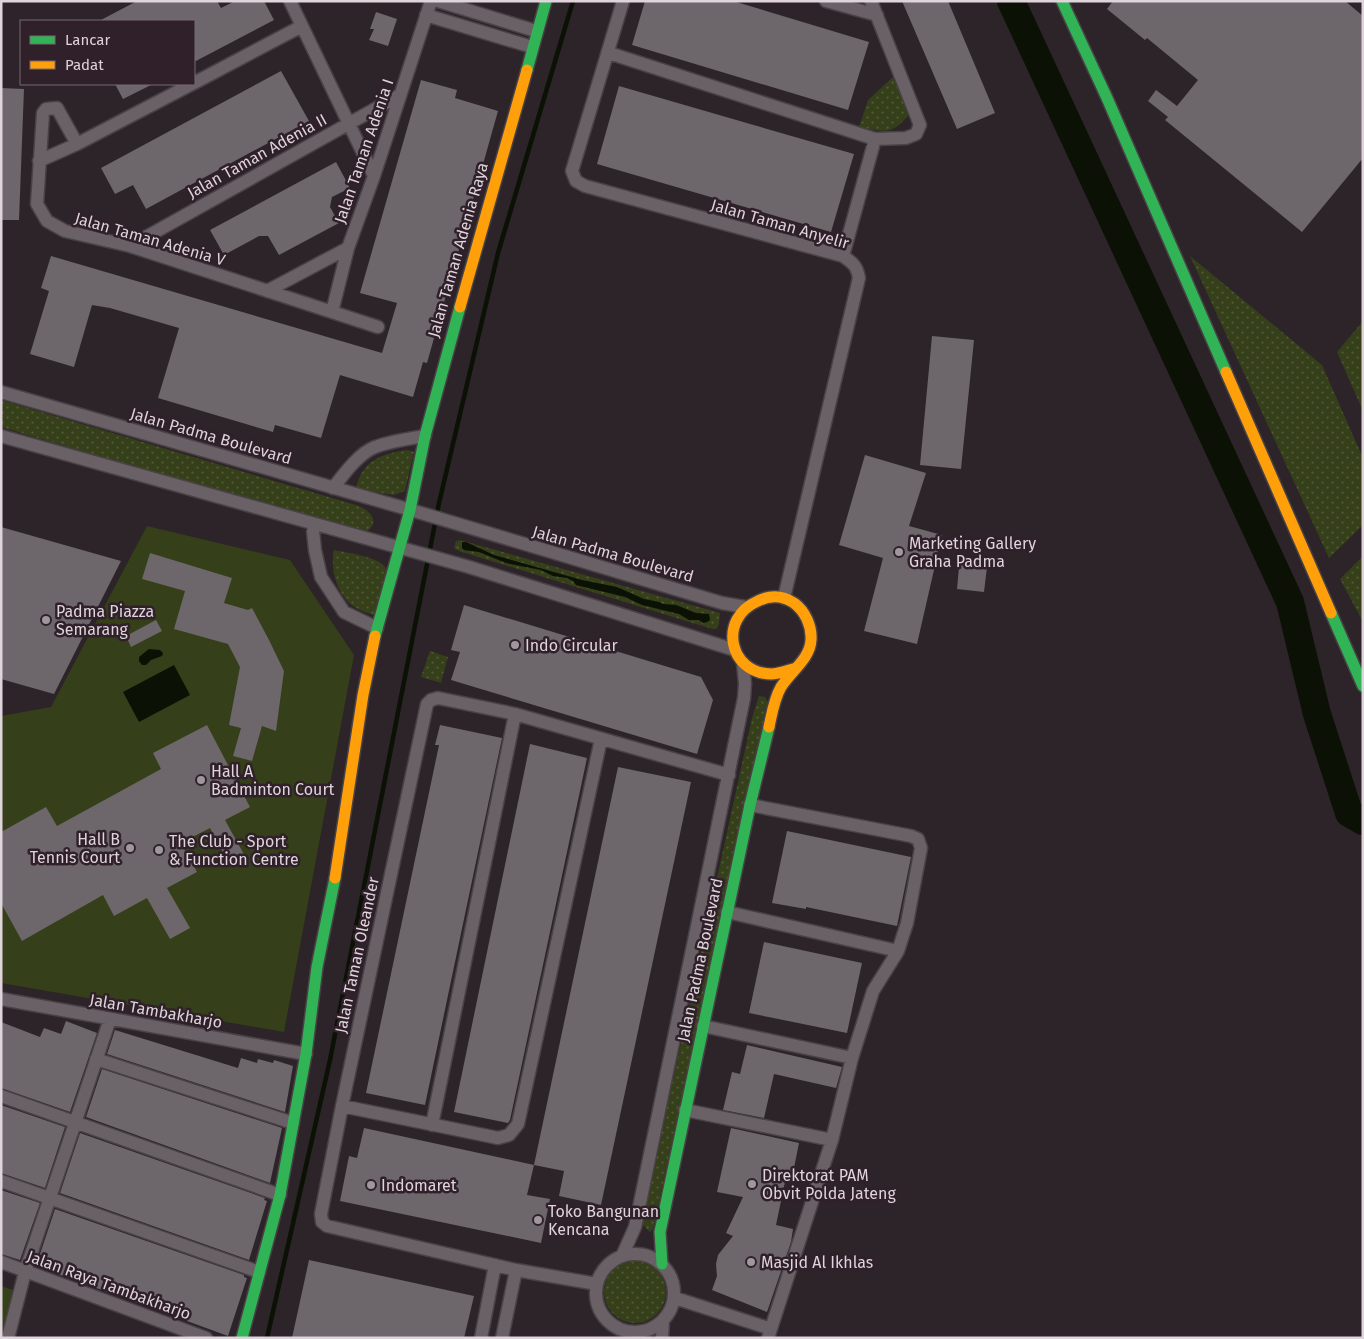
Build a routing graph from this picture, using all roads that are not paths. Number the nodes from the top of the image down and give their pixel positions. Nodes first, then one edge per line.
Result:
1 (290, 1) edge
2 (431, 1) edge
3 (438, 1) edge
4 (546, 1) edge
5 (623, 1) edge
6 (826, 1) edge
7 (871, 1) edge
8 (1062, 1) edge
9 (426, 15) junction
10 (877, 15) junction
11 (302, 26) junction
12 (536, 31) junction
13 (532, 47) junction
14 (608, 53) junction
15 (195, 82) edge
16 (189, 85) edge
17 (400, 95) junction
18 (350, 122) junction
19 (875, 139) junction
20 (77, 144) junction
21 (40, 161) junction
22 (374, 176) junction
23 (130, 246) junction
24 (348, 248) junction
25 (843, 256) junction
26 (267, 291) junction
27 (332, 312) junction
28 (378, 327) dead end
29 (1, 392) edge
30 (1, 436) edge
31 (425, 436) junction
32 (333, 488) junction
33 (411, 510) junction
34 (314, 524) junction
35 (400, 548) junction
36 (784, 598) junction
37 (745, 607) junction
38 (377, 628) junction
39 (735, 650) junction
40 (743, 663) junction
41 (793, 670) junction
42 (1363, 686) edge
43 (515, 714) junction
44 (601, 739) junction
45 (729, 776) junction
46 (750, 805) junction
47 (728, 912) junction
48 (898, 951) junction
49 (1, 1000) edge
50 (110, 1019) junction
51 (703, 1026) junction
52 (306, 1054) junction
53 (852, 1058) junction
54 (96, 1059) junction
55 (1, 1096) edge
56 (342, 1106) junction
57 (685, 1110) junction
58 (75, 1122) junction
59 (294, 1123) junction
60 (432, 1125) junction
61 (832, 1140) junction
62 (1, 1181) edge
63 (280, 1195) junction
64 (49, 1199) junction
65 (622, 1256) junction
66 (1, 1262) edge
67 (662, 1264) junction
68 (495, 1265) junction
69 (516, 1270) junction
70 (25, 1272) junction
71 (259, 1272) junction
72 (597, 1284) junction
73 (675, 1298) junction
74 (664, 1321) junction
75 (484, 1322) junction
76 (503, 1332) edge
77 (619, 1333) edge
78 (770, 1334) edge
79 (8, 1338) edge
80 (206, 1338) edge
81 (242, 1338) edge
82 (480, 1338) edge
83 (662, 1338) edge

1 - 11 street
2 - 9 street, Jalan Taman Adenia I
3 - 12 street
4 - 12 street, Jalan Taman Adenia Raya
5 - 14 street, Jalan Taman Anyelir
6 - 10 street
7 - 10 street
8 - 42 street
9 - 13 street
9 - 17 street, Jalan Taman Adenia I
10 - 19 street
11 - 15 street
11 - 18 street
12 - 13 street, Jalan Taman Adenia Raya
13 - 31 street, Jalan Taman Adenia Raya
14 - 19 street
14 - 25 street, Jalan Taman Anyelir
16 - 20 street
17 - 18 street, Jalan Taman Adenia II
17 - 22 street, Jalan Taman Adenia I
18 - 22 street
18 - 23 street, Jalan Taman Adenia II
19 - 25 street
20 - 21 street
20 - 21 street, Jalan Taman Adenia V
21 - 23 street, Jalan Taman Adenia V
22 - 24 street, Jalan Taman Adenia I
23 - 26 street, Jalan Taman Adenia V
24 - 26 street
24 - 27 street, Jalan Taman Adenia I
25 - 36 street, Jalan Taman Anyelir
26 - 27 street, Jalan Taman Adenia V
27 - 28 street, Jalan Taman Adenia V
29 - 32 street, Jalan Padma Boulevard
30 - 34 street
31 - 32 street
31 - 33 street, Jalan Taman Adenia Raya
32 - 33 street, Jalan Padma Boulevard
33 - 35 street, Jalan Taman Adenia Raya
33 - 37 street, Jalan Padma Boulevard
34 - 35 street
34 - 38 street
35 - 38 street, Jalan Taman Adenia Raya
35 - 39 street
36 - 37 street
36 - 41 street
37 - 39 street
38 - 52 street, Jalan Taman Adenia Raya
39 - 40 street
40 - 41 street
40 - 45 street, Jalan Padma Boulevard
41 - 46 street, Jalan Padma Boulevard
43 - 44 street
43 - 56 street, Jalan Taman Oleander
43 - 60 street
44 - 45 street
44 - 60 street
45 - 65 street, Jalan Padma Boulevard
46 - 47 street, Jalan Padma Boulevard
46 - 48 street
47 - 48 street
47 - 51 street, Jalan Padma Boulevard
48 - 53 street
49 - 50 street, Jalan Tambakharjo
50 - 52 street, Jalan Tambakharjo
50 - 54 street
51 - 53 street
51 - 57 street, Jalan Padma Boulevard
52 - 59 street, Jalan Taman Adenia Raya
53 - 61 street
54 - 58 street
54 - 59 street
55 - 58 street
56 - 60 street
56 - 68 street, Jalan Taman Oleander
57 - 61 street
57 - 67 street, Jalan Padma Boulevard
58 - 63 street
58 - 64 street
59 - 63 street, Jalan Taman Adenia Raya
61 - 78 street
62 - 64 street
63 - 71 street, Jalan Taman Adenia Raya
64 - 70 street
64 - 71 street
65 - 67 street
65 - 72 street
66 - 70 street, Jalan Raya Tambakharjo
67 - 73 street
68 - 69 street
68 - 75 street
69 - 72 street
69 - 76 street
70 - 79 street
70 - 80 street, Jalan Raya Tambakharjo
71 - 81 street, Jalan Taman Adenia Raya
72 - 77 street
73 - 74 street
73 - 78 street
74 - 77 street
74 - 83 street
75 - 76 street
75 - 82 street

